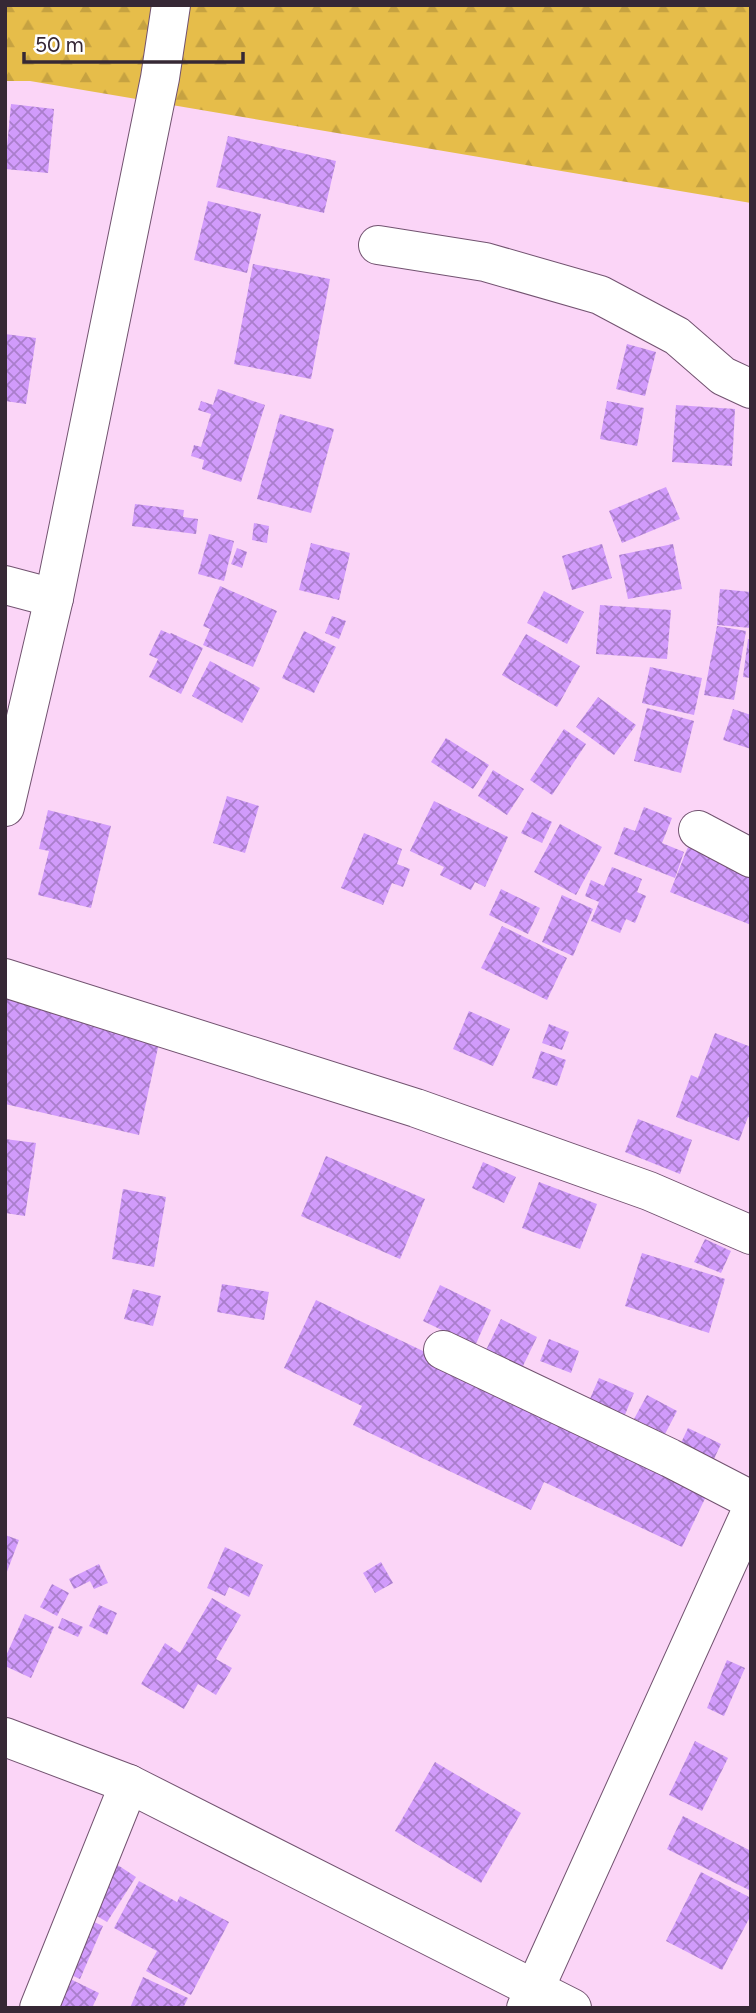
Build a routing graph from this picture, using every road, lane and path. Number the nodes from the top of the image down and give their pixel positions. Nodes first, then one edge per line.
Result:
1 (171, 5) edge
2 (378, 245) dead end
3 (751, 389) edge
4 (5, 585) edge
5 (54, 598) junction
6 (5, 807) edge
7 (698, 830) dead end
8 (751, 858) edge
9 (5, 978) edge
10 (751, 1235) edge
11 (443, 1350) dead end
12 (751, 1500) edge
13 (751, 1511) edge
14 (5, 1737) edge
15 (129, 1784) junction
16 (530, 1998) edge
17 (39, 2008) edge
18 (572, 2008) edge

1 - 5 street
2 - 3 street
4 - 5 street
5 - 6 street
7 - 8 street
9 - 10 street
11 - 12 street
13 - 16 street
14 - 15 street
15 - 16 street
15 - 17 street
16 - 18 street

